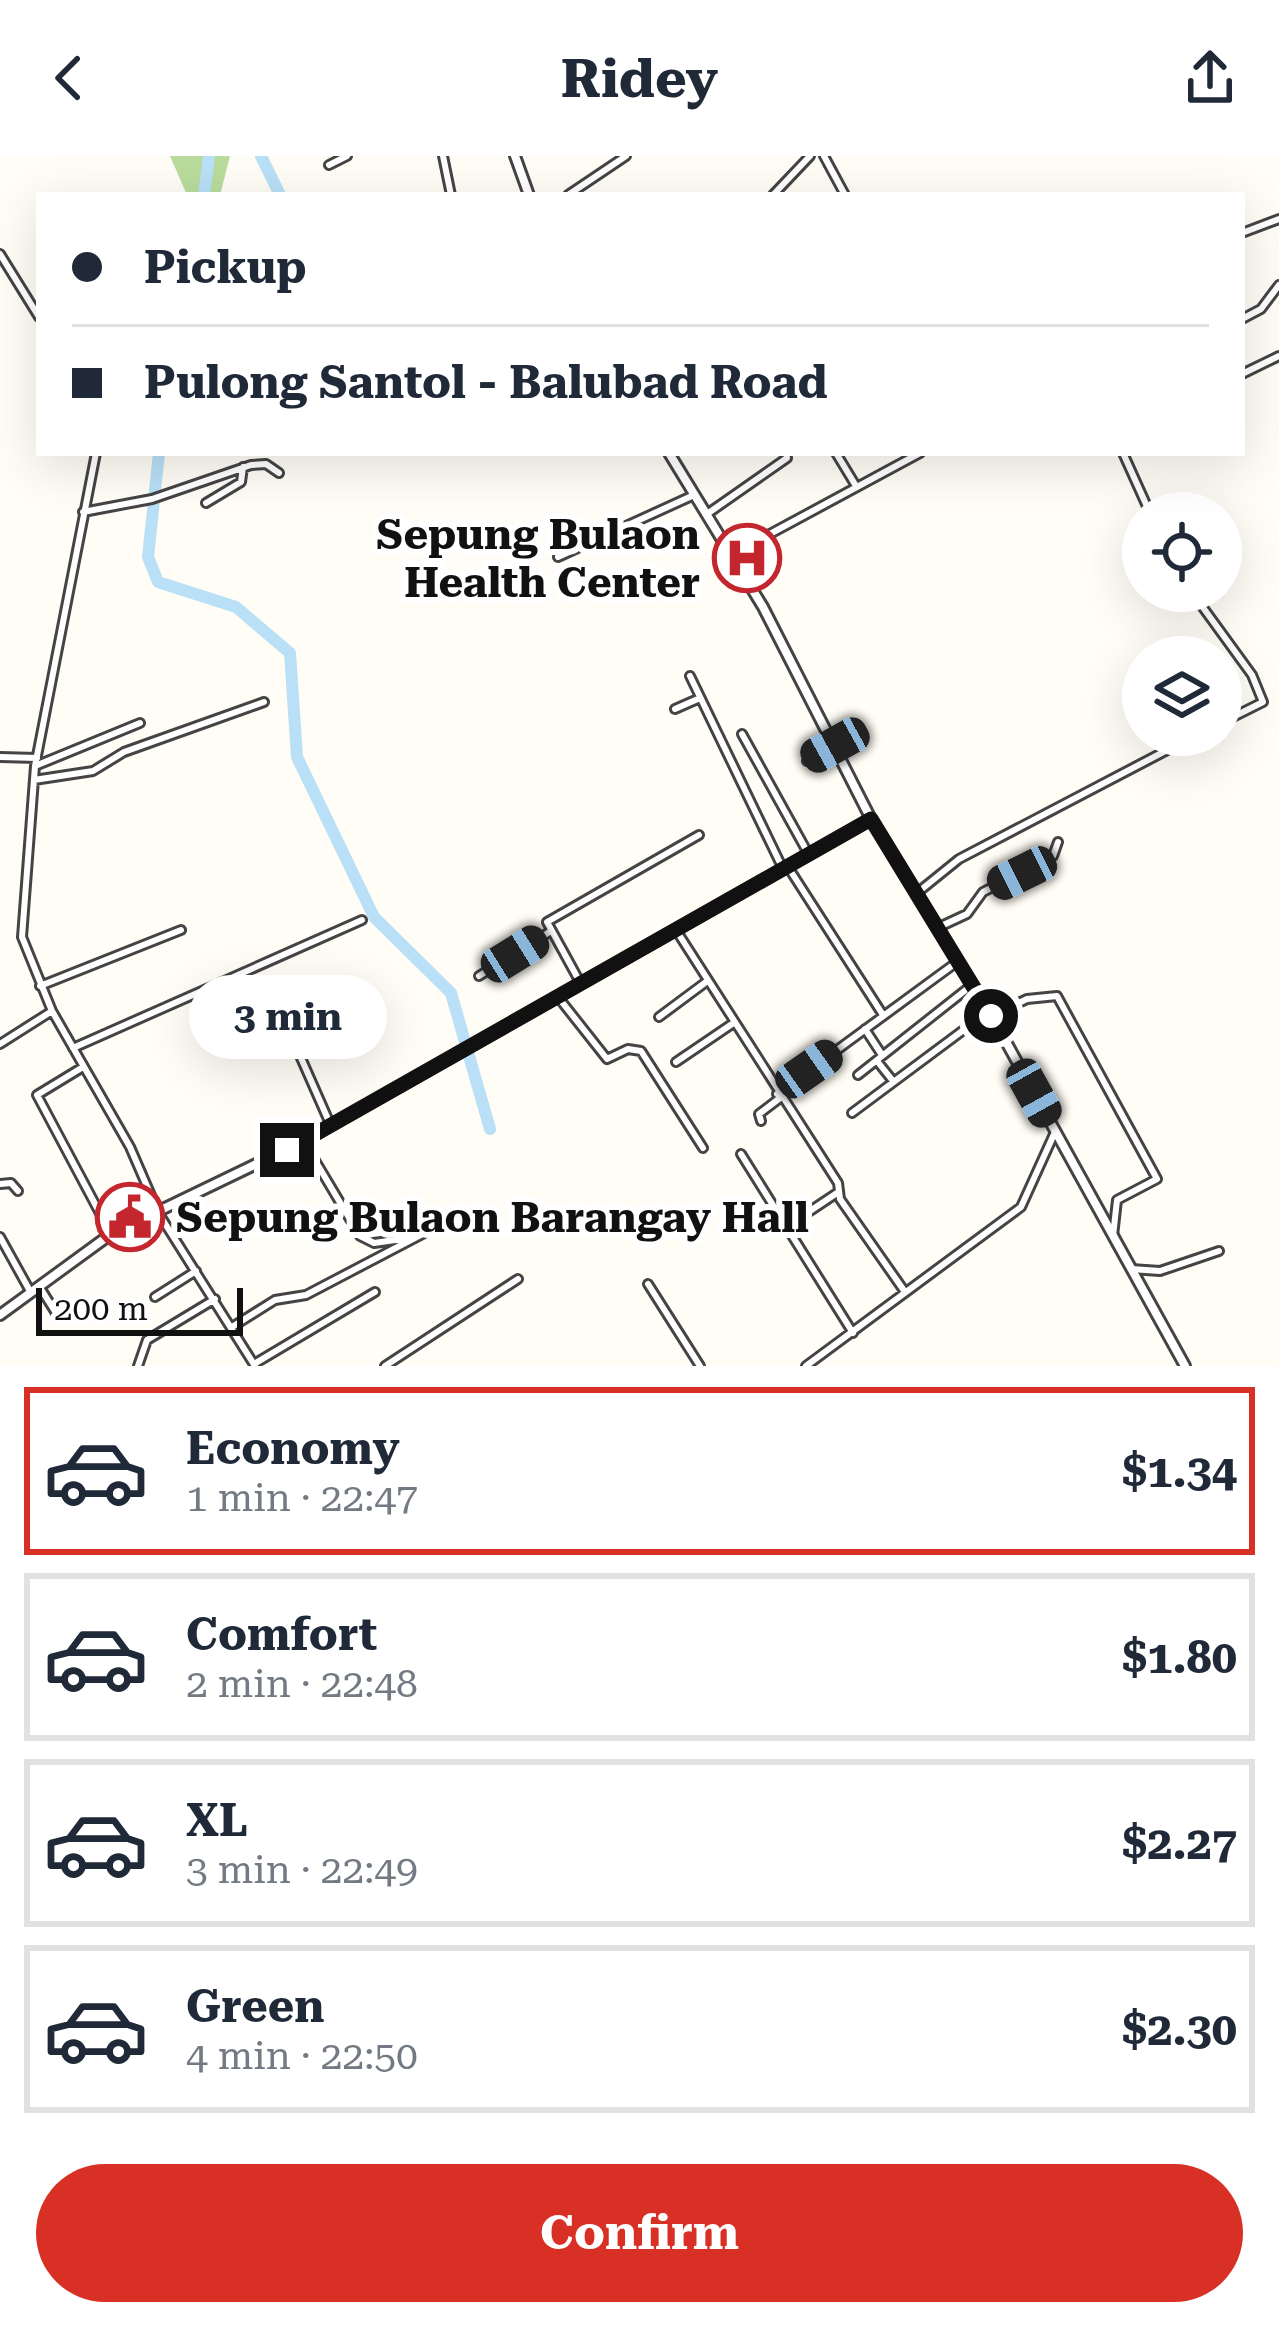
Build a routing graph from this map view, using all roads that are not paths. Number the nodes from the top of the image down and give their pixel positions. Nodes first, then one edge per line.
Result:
1 (347, 156) edge
2 (443, 156) edge
3 (515, 156) edge
4 (626, 156) edge
5 (810, 156) edge
6 (824, 156) edge
7 (329, 165) dead end
8 (451, 192) edge
9 (528, 192) edge
10 (572, 192) edge
11 (776, 192) edge
12 (843, 192) edge
13 (1279, 219) edge
14 (1245, 232) edge
15 (0, 254) edge
16 (1279, 285) edge
17 (36, 312) edge
18 (1245, 317) edge
19 (1279, 356) edge
20 (1245, 373) edge
21 (95, 456) edge
22 (671, 456) edge
23 (788, 456) edge
24 (838, 456) edge
25 (914, 456) edge
26 (1124, 456) edge
27 (243, 467) junction
28 (279, 473) dead end
29 (856, 487) junction
30 (1141, 492) edge
31 (694, 495) junction
32 (206, 503) dead end
33 (83, 512) junction
34 (706, 515) junction
35 (731, 555) junction
36 (558, 557) dead end
37 (1242, 661) edge
38 (690, 676) dead end
39 (700, 698) junction
40 (264, 702) dead end
41 (675, 709) dead end
42 (1242, 712) edge
43 (140, 723) dead end
44 (742, 734) dead end
45 (835, 745) junction
46 (1156, 756) edge
47 (0, 757) edge
48 (807, 761) dead end
49 (36, 762) junction
50 (34, 780) junction
51 (871, 819) junction
52 (699, 835) dead end
53 (1058, 842) dead end
54 (809, 855) junction
55 (786, 868) junction
56 (917, 893) junction
57 (362, 920) dead end
58 (937, 928) junction
59 (181, 930) dead end
60 (676, 930) junction
61 (551, 931) junction
62 (957, 962) junction
63 (479, 976) dead end
64 (706, 982) junction
65 (581, 984) junction
66 (971, 985) junction
67 (40, 986) junction
68 (559, 997) junction
69 (279, 1008) dead end
70 (52, 1011) junction
71 (990, 1014) junction
72 (883, 1016) junction
73 (659, 1017) dead end
74 (732, 1024) junction
75 (865, 1029) junction
76 (0, 1044) edge
77 (74, 1048) junction
78 (879, 1057) junction
79 (676, 1062) dead end
80 (84, 1066) junction
81 (858, 1075) dead end
82 (893, 1082) junction
83 (779, 1096) junction
84 (852, 1113) dead end
85 (760, 1121) dead end
86 (332, 1126) junction
87 (1055, 1132) junction
88 (304, 1141) junction
89 (703, 1148) dead end
90 (741, 1154) dead end
91 (0, 1184) edge
92 (18, 1191) dead end
93 (837, 1193) junction
94 (159, 1214) junction
95 (804, 1215) dead end
96 (432, 1229) dead end
97 (111, 1234) junction
98 (418, 1236) junction
99 (1113, 1236) junction
100 (0, 1237) edge
101 (1219, 1251) dead end
102 (1131, 1269) junction
103 (196, 1271) junction
104 (518, 1279) dead end
105 (648, 1284) dead end
106 (34, 1288) junction
107 (375, 1292) dead end
108 (905, 1292) junction
109 (155, 1297) dead end
110 (214, 1299) junction
111 (56, 1313) dead end
112 (0, 1316) edge
113 (232, 1327) junction
114 (853, 1333) junction
115 (254, 1365) edge
116 (138, 1366) edge
117 (385, 1366) edge
118 (700, 1366) edge
119 (806, 1366) edge
120 (1185, 1366) edge

1 - 7 street
2 - 8 street
3 - 9 street
4 - 10 street
5 - 11 street
6 - 12 street
13 - 14 street
15 - 17 street
16 - 18 street
19 - 20 street
21 - 33 street
22 - 31 street
23 - 34 street
24 - 29 street
25 - 29 street
26 - 30 street
27 - 28 street
27 - 32 street
27 - 33 street
29 - 35 street
31 - 34 street
31 - 36 street
33 - 49 street
34 - 35 street
35 - 45 street
37 - 42 street
38 - 39 street
39 - 41 street
39 - 55 street
40 - 50 street
43 - 49 street
44 - 54 street
45 - 48 street
45 - 51 street
46 - 56 street
47 - 49 street
49 - 50 street
50 - 67 street
51 - 54 street
51 - 56 street
52 - 61 street
53 - 58 street
54 - 55 street
55 - 60 street
55 - 72 street
56 - 58 street
57 - 77 street
58 - 62 street
59 - 67 street
60 - 64 street
60 - 65 street
61 - 63 street
61 - 65 street
62 - 66 street
62 - 72 street
64 - 73 street
64 - 74 street
65 - 68 street
66 - 71 street
66 - 78 street
67 - 70 street
68 - 86 street
68 - 89 street
69 - 86 street
70 - 76 street
70 - 77 street
71 - 82 street
71 - 87 street
71 - 99 street
72 - 75 street
74 - 79 street
74 - 83 street
75 - 78 street
75 - 83 street
77 - 80 street
78 - 81 street
78 - 82 street
80 - 94 street
80 - 97 street
82 - 84 street
83 - 85 street
83 - 93 street
86 - 88 street
87 - 99 street
87 - 108 street
88 - 94 street
88 - 98 street
90 - 114 street
91 - 92 street
93 - 95 street
93 - 108 street
94 - 97 street
94 - 103 street
96 - 98 street
97 - 106 street
98 - 113 street
99 - 102 street
100 - 106 street
101 - 102 street
102 - 120 street
103 - 109 street
103 - 110 street
104 - 117 street
105 - 118 street
106 - 111 street
106 - 112 street
107 - 115 street
108 - 114 street
110 - 113 street
110 - 116 street
113 - 115 street
114 - 119 street

